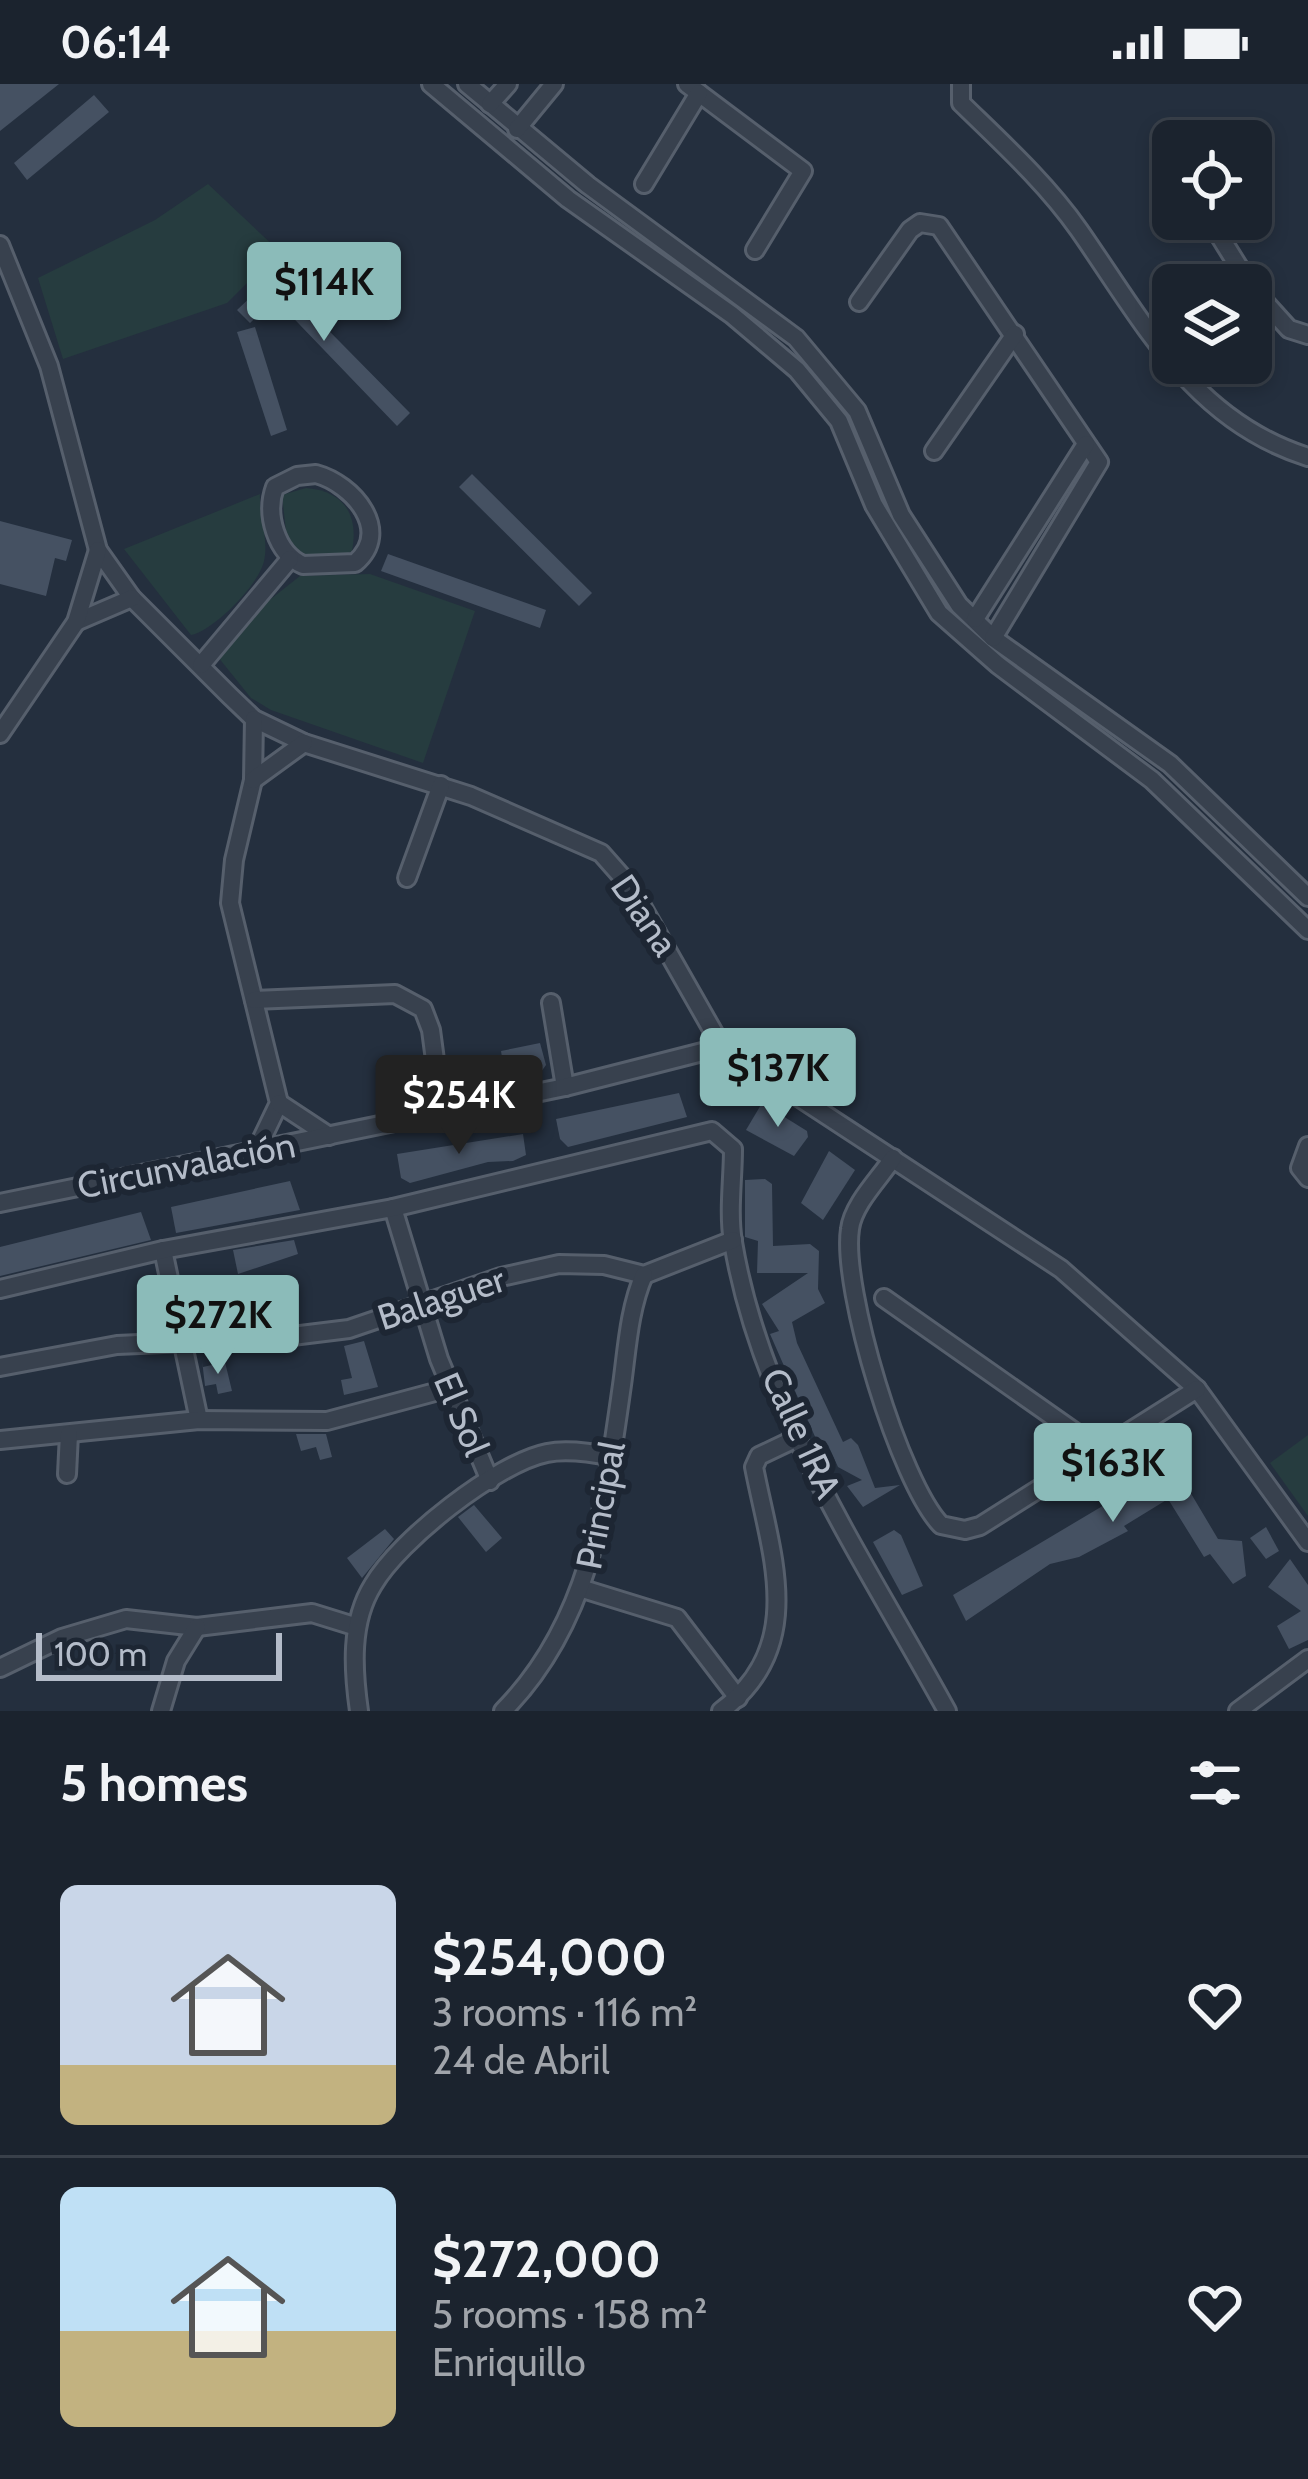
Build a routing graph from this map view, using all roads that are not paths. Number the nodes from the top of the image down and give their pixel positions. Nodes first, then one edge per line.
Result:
1 (430, 84) edge
2 (467, 84) edge
3 (508, 84) edge
4 (554, 84) edge
5 (954, 86) edge
6 (693, 88) edge
7 (490, 104) junction
8 (517, 129) junction
9 (644, 184) dead end
10 (0, 245) edge
11 (755, 250) dead end
12 (859, 302) dead end
13 (1272, 310) edge
14 (1015, 334) junction
15 (1308, 335) edge
16 (1086, 444) junction
17 (934, 451) dead end
18 (1308, 457) edge
19 (98, 550) junction
20 (290, 560) junction
21 (132, 598) junction
22 (975, 620) junction
23 (76, 622) junction
24 (993, 638) junction
25 (201, 665) junction
26 (254, 719) junction
27 (0, 734) edge
28 (304, 743) junction
29 (253, 780) junction
30 (441, 785) junction
31 (407, 878) dead end
32 (1308, 897) edge
33 (1308, 930) edge
34 (254, 1000) junction
35 (550, 1003) dead end
36 (722, 1048) junction
37 (565, 1087) junction
38 (279, 1103) junction
39 (442, 1113) junction
40 (329, 1136) junction
41 (1308, 1146) edge
42 (255, 1153) junction
43 (893, 1158) junction
44 (1308, 1178) edge
45 (0, 1203) edge
46 (393, 1208) junction
47 (733, 1240) junction
48 (163, 1250) junction
49 (644, 1276) junction
50 (0, 1288) edge
51 (884, 1298) dead end
52 (422, 1303) junction
53 (181, 1342) junction
54 (0, 1367) edge
55 (450, 1388) junction
56 (1197, 1389) junction
57 (199, 1420) junction
58 (69, 1434) junction
59 (799, 1437) junction
60 (0, 1440) edge
61 (1099, 1449) junction
62 (612, 1457) junction
63 (67, 1474) dead end
64 (490, 1481) junction
65 (1308, 1542) edge
66 (583, 1589) junction
67 (196, 1627) junction
68 (357, 1627) junction
69 (1308, 1659) edge
70 (0, 1668) edge
71 (738, 1698) junction
72 (161, 1711) edge
73 (358, 1711) edge
74 (503, 1711) edge
75 (721, 1711) edge
76 (947, 1711) edge
77 (1238, 1711) edge

1 - 33 street
2 - 7 street
3 - 7 street
4 - 8 street
5 - 18 street
6 - 9 street
6 - 11 street
7 - 8 street
8 - 22 street
10 - 19 street, Diana
12 - 14 street
13 - 15 street
14 - 16 street
14 - 17 street
16 - 22 street
16 - 24 street
19 - 21 street, Diana
19 - 23 street
20 - 20 street
20 - 25 street
21 - 23 street
21 - 25 street, Diana
22 - 24 street
23 - 27 street
24 - 32 street
25 - 26 street, Diana
26 - 28 street, Diana
26 - 29 street
28 - 29 street
28 - 30 street, Diana
29 - 34 street
30 - 31 street
30 - 36 street, Diana
34 - 38 street
34 - 39 street
35 - 37 street
36 - 37 street, Circunvalación
36 - 43 street, Diana
37 - 39 street, Circunvalación
38 - 40 street
38 - 42 street
39 - 40 street, Circunvalación
40 - 42 street, Circunvalación
41 - 44 street
42 - 45 street, Circunvalación
43 - 56 street, Diana
43 - 61 street
46 - 47 street, Calle 1RA
46 - 48 street
46 - 52 street, El Sol
47 - 49 street
47 - 59 street, Calle 1RA
48 - 50 street
48 - 53 street
49 - 52 street, Balaguer
49 - 62 street, Principal
51 - 61 street
52 - 53 street, Balaguer
52 - 55 street, El Sol
53 - 54 street, Balaguer
53 - 57 street
55 - 57 street
55 - 64 street, El Sol
56 - 61 street
56 - 65 street, Diana
57 - 58 street
58 - 60 street
58 - 63 street
59 - 71 street
59 - 76 street, Calle 1RA
62 - 64 street
62 - 66 street, Principal
64 - 68 street
66 - 71 street
66 - 74 street, Principal
67 - 68 street
67 - 70 street
67 - 72 street
68 - 73 street
69 - 77 street
71 - 75 street

